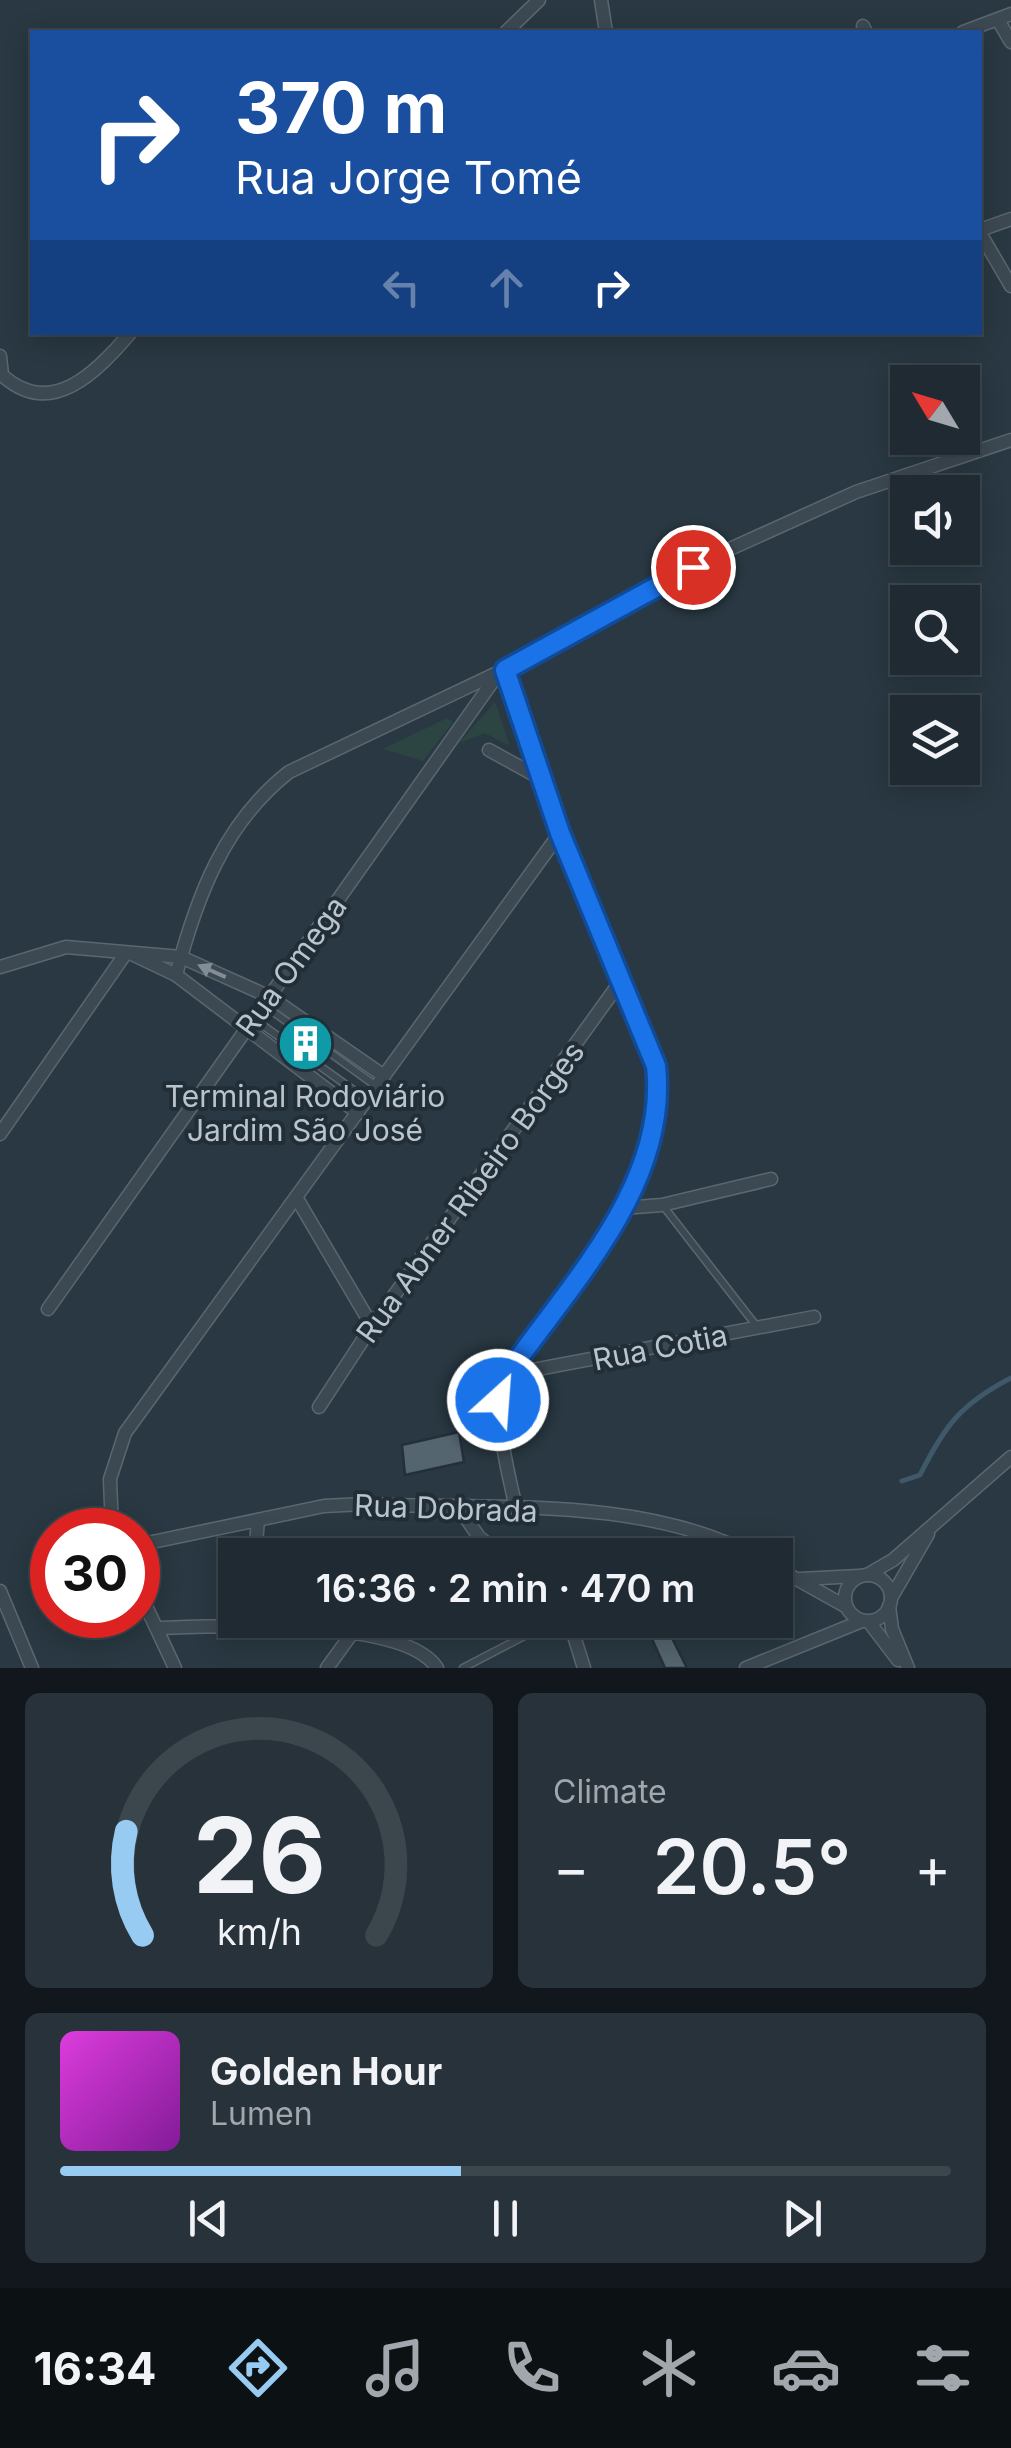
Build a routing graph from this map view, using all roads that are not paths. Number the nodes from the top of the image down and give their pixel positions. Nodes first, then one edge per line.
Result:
1 (539, 0) edge
2 (601, 0) edge
3 (1005, 17) edge
4 (508, 30) edge
5 (606, 30) edge
6 (969, 30) edge
7 (1011, 42) edge
8 (1011, 219) edge
9 (982, 231) edge
10 (982, 235) edge
11 (1011, 286) edge
12 (127, 335) edge
13 (0, 356) edge
14 (2, 375) edge
15 (1011, 440) edge
16 (502, 671) junction
17 (489, 750) dead end
18 (540, 778) junction
19 (560, 833) junction
20 (129, 954) junction
21 (180, 958) junction
22 (0, 967) edge
23 (176, 975) junction
24 (623, 978) junction
25 (267, 1001) junction
26 (250, 1024) junction
27 (380, 1081) junction
28 (367, 1100) junction
29 (358, 1112) junction
30 (0, 1134) edge
31 (771, 1179) dead end
32 (296, 1197) junction
33 (662, 1204) junction
34 (623, 1208) junction
35 (48, 1309) dead end
36 (814, 1316) dead end
37 (372, 1326) junction
38 (758, 1328) junction
39 (506, 1376) junction
40 (319, 1407) dead end
41 (1011, 1457) edge
42 (111, 1508) edge
43 (458, 1508) junction
44 (516, 1509) junction
45 (258, 1520) junction
46 (935, 1523) junction
47 (256, 1538) edge
48 (480, 1538) edge
49 (710, 1538) edge
50 (160, 1540) edge
51 (793, 1576) edge
52 (864, 1576) junction
53 (797, 1578) junction
54 (0, 1591) edge
55 (890, 1603) junction
56 (847, 1610) junction
57 (0, 1618) edge
58 (866, 1622) junction
59 (218, 1625) edge
60 (160, 1628) edge
61 (16, 1629) junction
62 (160, 1630) edge
63 (349, 1638) edge
64 (381, 1638) edge
65 (520, 1638) edge
66 (575, 1638) edge
67 (821, 1641) junction
68 (32, 1668) edge
69 (175, 1668) edge
70 (327, 1668) edge
71 (437, 1668) edge
72 (462, 1668) edge
73 (584, 1668) edge
74 (746, 1668) edge
75 (906, 1668) edge

1 - 4 street
2 - 5 street
3 - 6 street
3 - 7 street
8 - 9 street
10 - 11 street
12 - 14 street
13 - 14 street
15 - 16 street
16 - 18 street
16 - 21 street
16 - 25 street, Rua Omega
17 - 18 street
18 - 19 street
19 - 24 street
19 - 27 street
20 - 21 street
20 - 22 street
20 - 23 street
20 - 30 street
21 - 23 street
25 -> 21 street
23 - 26 street
24 - 34 street
24 - 37 street, Rua Abner Ribeiro Borges
25 - 26 street, Rua Omega
25 - 27 street
26 - 28 lane
26 - 29 street
26 - 35 street, Rua Omega
27 - 28 street
28 - 29 street
29 - 32 street
31 - 33 street
32 - 37 street
32 - 42 street
33 - 34 street
33 - 38 lane
34 - 39 street
36 - 38 street, Rua Cotia
37 - 40 street, Rua Abner Ribeiro Borges
38 - 39 street, Rua Cotia
39 - 44 street
41 - 46 street
43 - 44 street, Rua Dobrada
43 - 45 street, Rua Dobrada
43 - 48 street
44 - 49 street, Rua Dobrada
45 - 47 street
45 - 50 street, Rua Dobrada
46 - 52 street
46 - 55 street
51 - 53 street
52 - 53 street
52 - 55 street
52 - 56 street
53 - 56 street
54 - 61 street
55 - 58 street
55 - 75 street
56 - 58 street
56 - 67 street
57 - 61 street
58 - 67 street
58 - 75 street
59 - 60 street
61 - 68 street
62 - 69 street
63 - 70 street
64 - 71 street
65 - 72 lane
66 - 73 street
67 - 74 street

